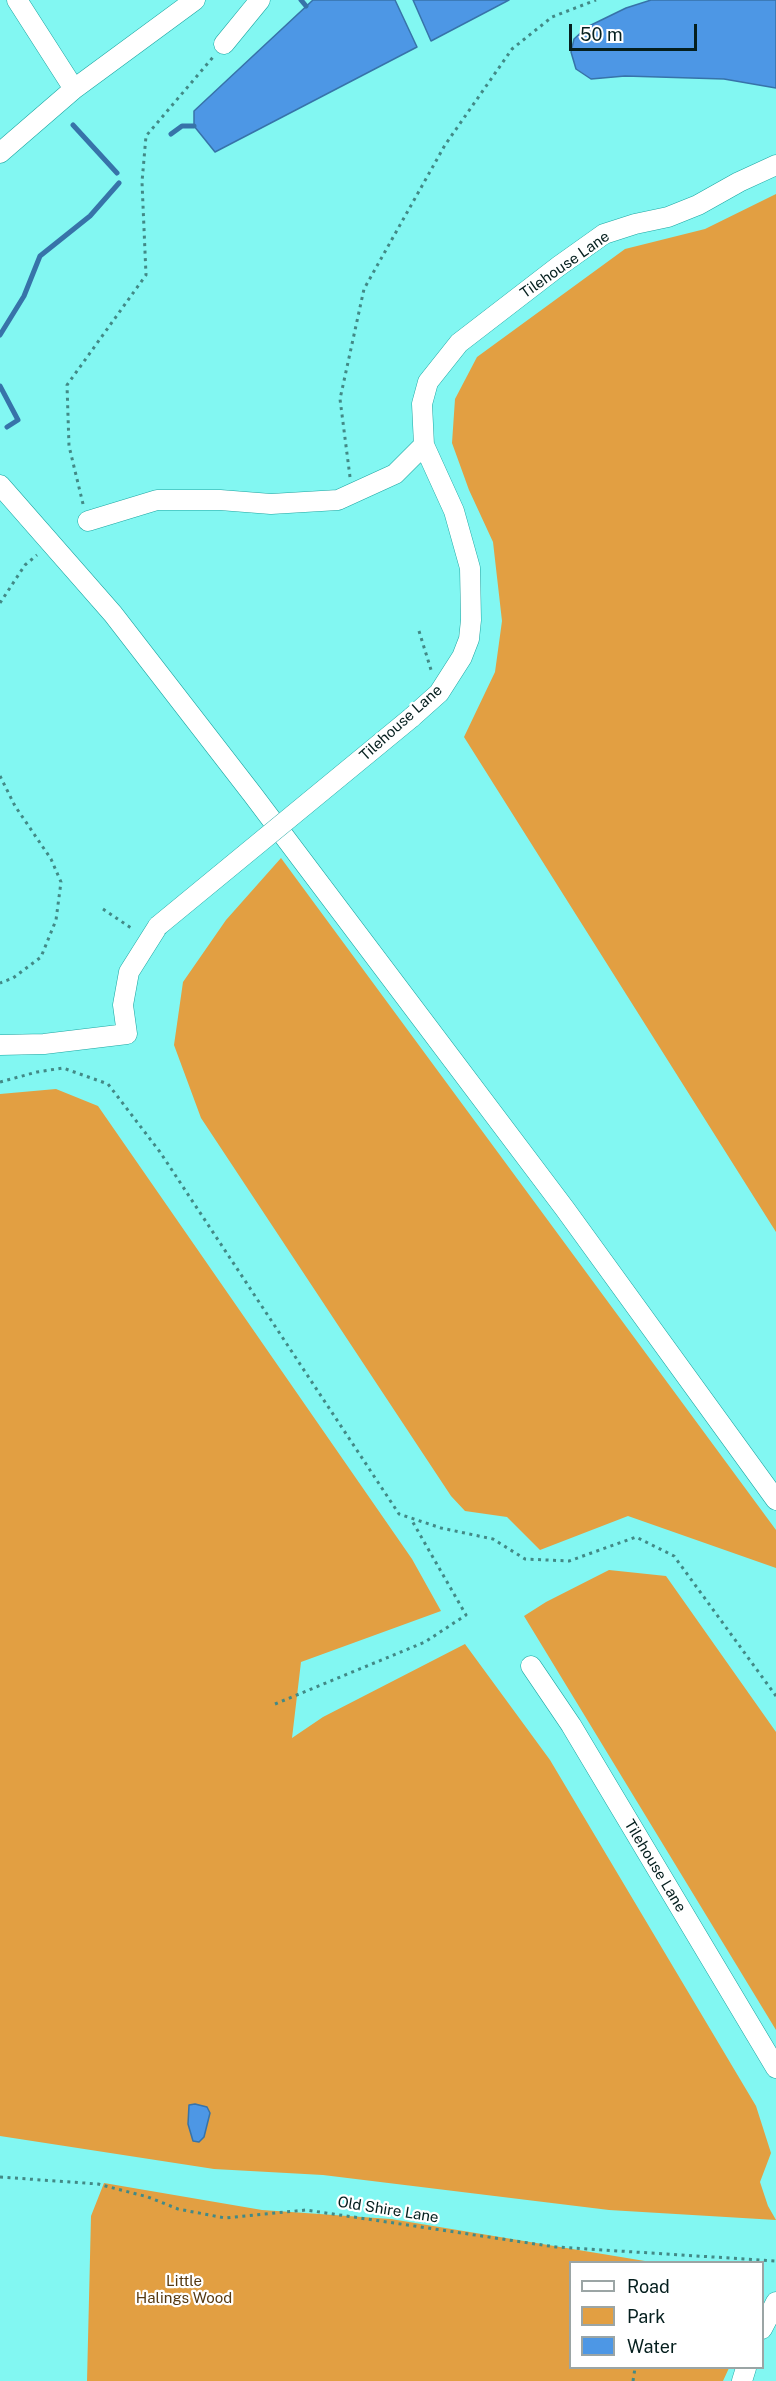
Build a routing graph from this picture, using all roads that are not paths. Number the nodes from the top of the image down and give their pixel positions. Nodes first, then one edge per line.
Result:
1 (17, 0) edge
2 (195, 0) edge
3 (260, 0) edge
4 (225, 44) road end
5 (74, 89) junction
6 (4, 141) edge
7 (776, 165) edge
8 (424, 445) junction
9 (0, 485) edge
10 (88, 521) road end
11 (0, 1045) edge
12 (776, 1500) edge
13 (531, 1666) dead end
14 (776, 2068) edge
15 (776, 2302) edge
16 (764, 2325) edge

1 - 5 street
2 - 5 street
3 - 4 street
5 - 6 street
7 - 8 street, Tilehouse Lane
8 - 10 street
8 - 11 street, Tilehouse Lane, bridge
9 - 12 street
13 - 14 street, Tilehouse Lane
15 - 16 street

